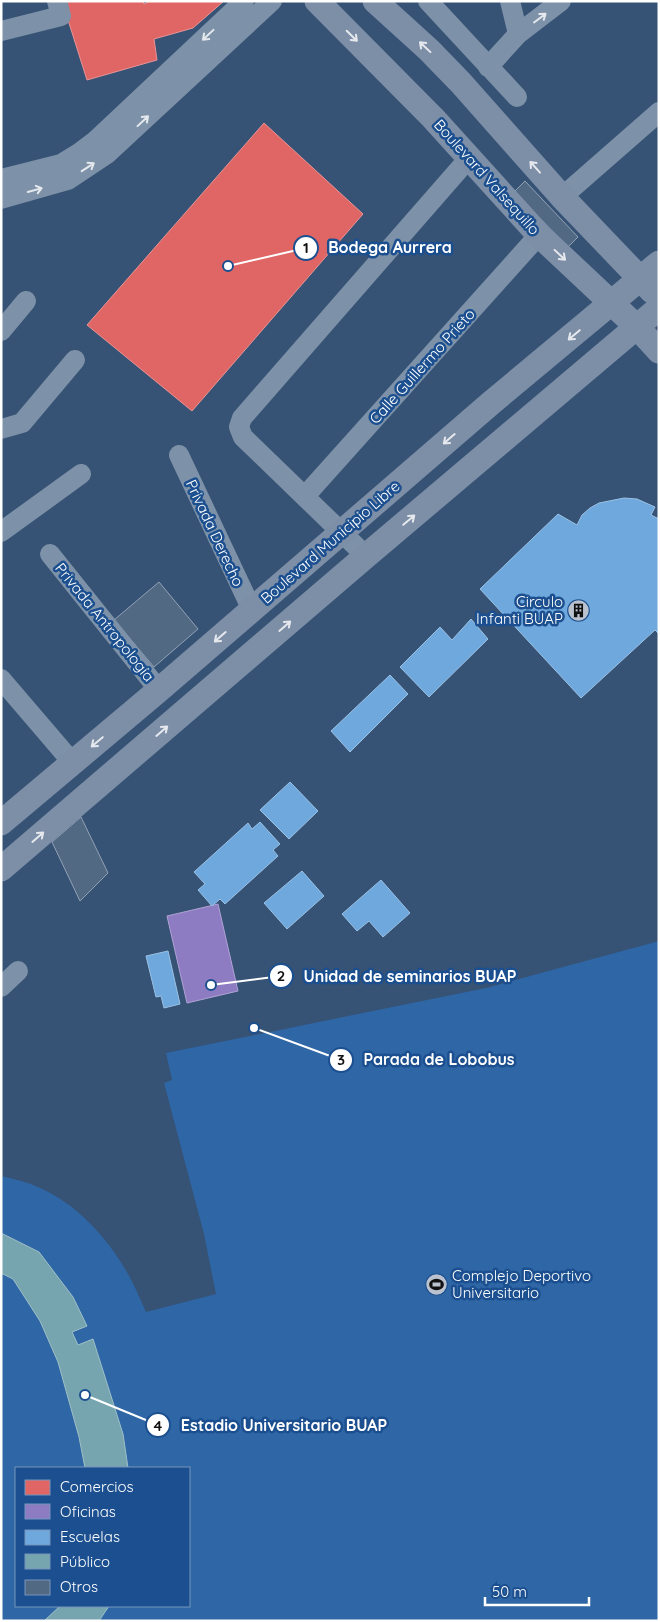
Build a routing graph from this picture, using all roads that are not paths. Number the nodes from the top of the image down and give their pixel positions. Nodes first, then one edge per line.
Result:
1 (272, 1) edge
2 (317, 1) edge
3 (376, 1) edge
4 (428, 1) edge
5 (510, 1) edge
6 (561, 1) edge
7 (59, 9) edge
8 (238, 15) edge
9 (1, 31) edge
10 (518, 34) junction
11 (488, 67) junction
12 (517, 97) dead end
13 (659, 112) edge
14 (469, 158) junction
15 (64, 172) junction
16 (1, 180) edge
17 (562, 196) junction
18 (1, 199) edge
19 (539, 236) junction
20 (659, 262) edge
21 (640, 279) junction
22 (659, 299) edge
23 (26, 301) dead end
24 (611, 304) junction
25 (659, 308) edge
26 (636, 327) junction
27 (1, 331) edge
28 (659, 351) edge
29 (75, 360) dead end
30 (1, 428) edge
31 (179, 456) dead end
32 (81, 474) dead end
33 (305, 496) junction
34 (1, 532) edge
35 (342, 532) junction
36 (50, 554) dead end
37 (366, 556) junction
38 (252, 610) junction
39 (1, 679) edge
40 (159, 690) junction
41 (72, 762) junction
42 (1, 823) edge
43 (1, 869) edge
44 (18, 971) dead end
45 (1, 987) edge

1 - 8 street
2 -> 14 main road, Boulevard Valsequillo
17 -> 3 main road
4 - 11 street
5 - 10 street
10 -> 6 street
7 - 9 street
8 - 15 street
10 - 11 street
11 - 12 street
13 - 17 street
14 - 19 main road, Boulevard Valsequillo
14 - 33 street
15 - 16 street
18 -> 15 street
17 - 21 main road
19 -> 24 main road, Boulevard Valsequillo
19 - 33 street, Calle Guillermo Prieto
20 - 21 main road, Boulevard Municipio Libre
21 - 22 main road
21 - 24 main road, Boulevard Municipio Libre
23 - 27 street
24 - 26 main road, Boulevard Valsequillo
24 -> 35 main road, Boulevard Municipio Libre
25 - 26 main road
26 - 28 main road, Boulevard Valsequillo
37 -> 26 main road
29 - 30 street
31 - 38 street, Privada Derecho
32 - 34 street
33 - 35 street
35 - 37 street
35 - 38 main road, Boulevard Municipio Libre
36 - 40 street, Privada Antropología
43 -> 37 main road
38 -> 40 main road, Boulevard Municipio Libre
39 - 41 street
40 -> 41 main road, Boulevard Municipio Libre
41 - 42 main road, Boulevard Municipio Libre
44 - 45 street

